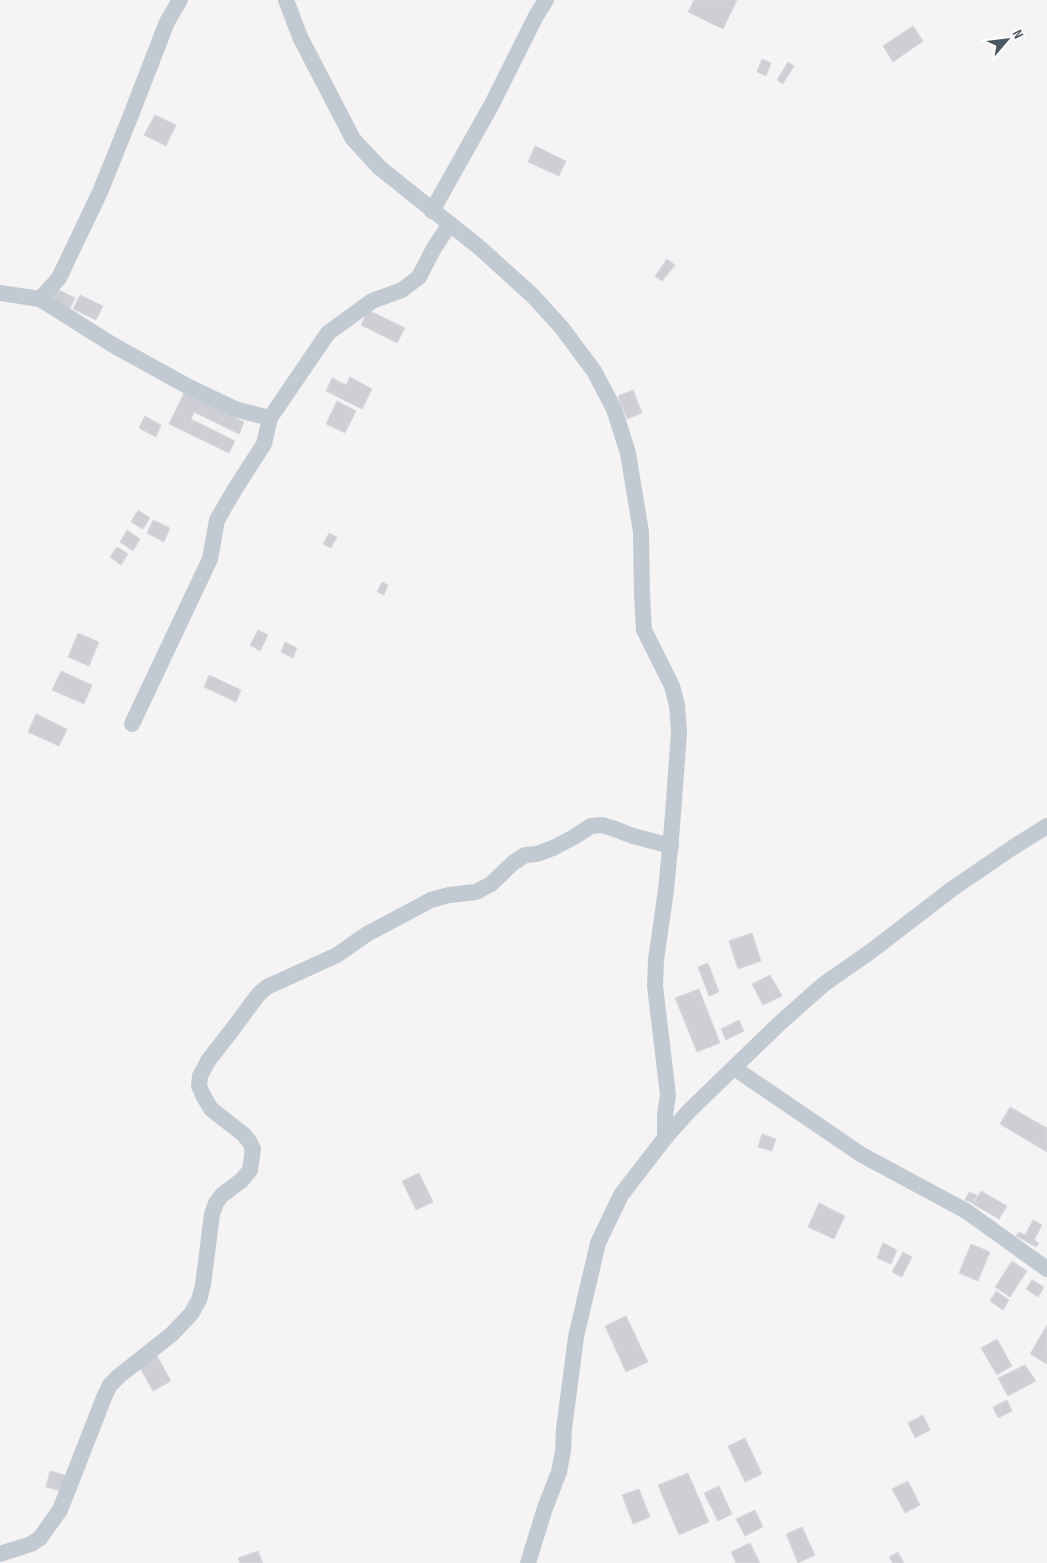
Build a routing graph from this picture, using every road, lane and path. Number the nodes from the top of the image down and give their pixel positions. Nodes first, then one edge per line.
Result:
1 (180, 0) edge
2 (286, 0) edge
3 (546, 0) edge
4 (432, 211) junction
5 (450, 224) junction
6 (0, 293) edge
7 (40, 299) junction
8 (270, 418) junction
9 (132, 724) dead end
10 (1047, 826) edge
11 (670, 846) junction
12 (734, 1068) junction
13 (668, 1095) junction
14 (689, 1111) junction
15 (665, 1138) junction
16 (1047, 1269) edge
17 (0, 1554) edge
18 (528, 1563) edge

1 - 7 street
2 - 4 street
3 - 4 street
4 - 5 street
5 - 8 street
5 - 11 street
6 - 7 street
7 - 8 street
8 - 9 street
10 - 12 street
11 - 13 street
11 - 17 street
12 - 14 street
12 - 16 street
13 - 14 street
13 - 15 street
14 - 15 street
15 - 18 street

